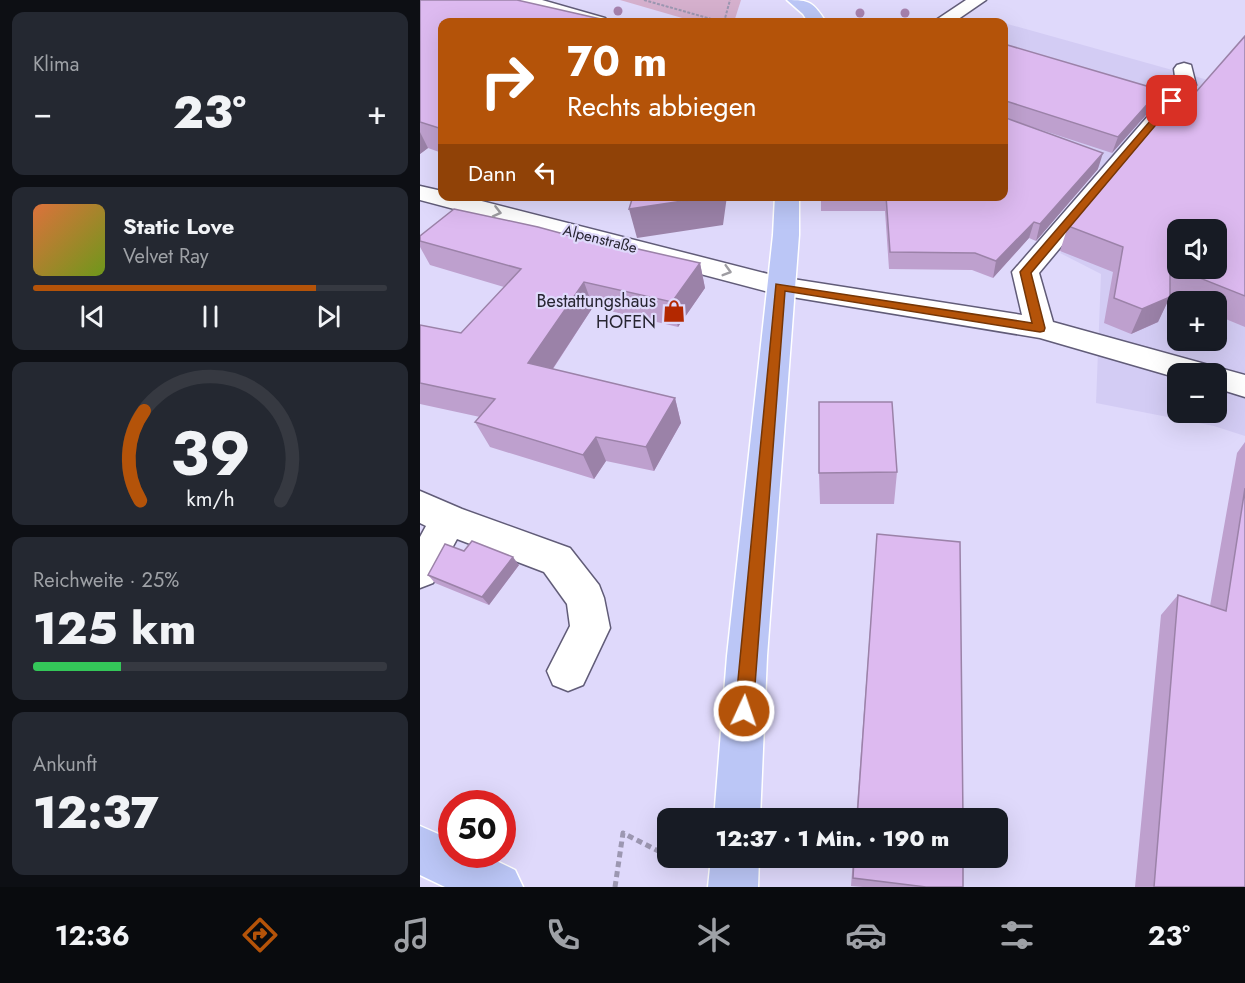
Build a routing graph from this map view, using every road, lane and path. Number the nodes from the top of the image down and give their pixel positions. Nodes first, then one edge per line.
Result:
1 (524, 0) edge
2 (644, 0) edge
3 (730, 0) edge
4 (793, 0) edge
5 (978, 0) edge
6 (585, 18) edge
7 (709, 18) edge
8 (724, 18) edge
9 (789, 18) edge
10 (814, 18) edge
11 (949, 18) edge
12 (1184, 69) dead end
13 (420, 193) edge
14 (438, 198) edge
15 (451, 201) edge
16 (787, 201) edge
17 (780, 286) junction
18 (1040, 328) junction
19 (1167, 364) edge
20 (1227, 381) edge
21 (1245, 386) edge
22 (435, 513) edge
23 (420, 571) edge
24 (568, 671) dead end
25 (738, 808) edge
26 (420, 850) edge
27 (657, 850) edge
28 (734, 868) edge
29 (498, 887) edge
30 (615, 887) edge
31 (733, 887) edge

1 - 6 street
2 - 7 path
3 - 8 path
4 - 9 main road
4 - 10 main road
5 - 11 street
12 - 18 street
13 -> 14 street, Alpenstraße
15 -> 17 street, Alpenstraße
16 - 17 main road
17 - 18 street, Alpenstraße
17 - 25 main road
18 - 19 street, Alpenstraße
20 - 21 street
22 - 23 street
22 - 24 street
26 - 29 main road
27 - 30 path
28 - 31 main road

